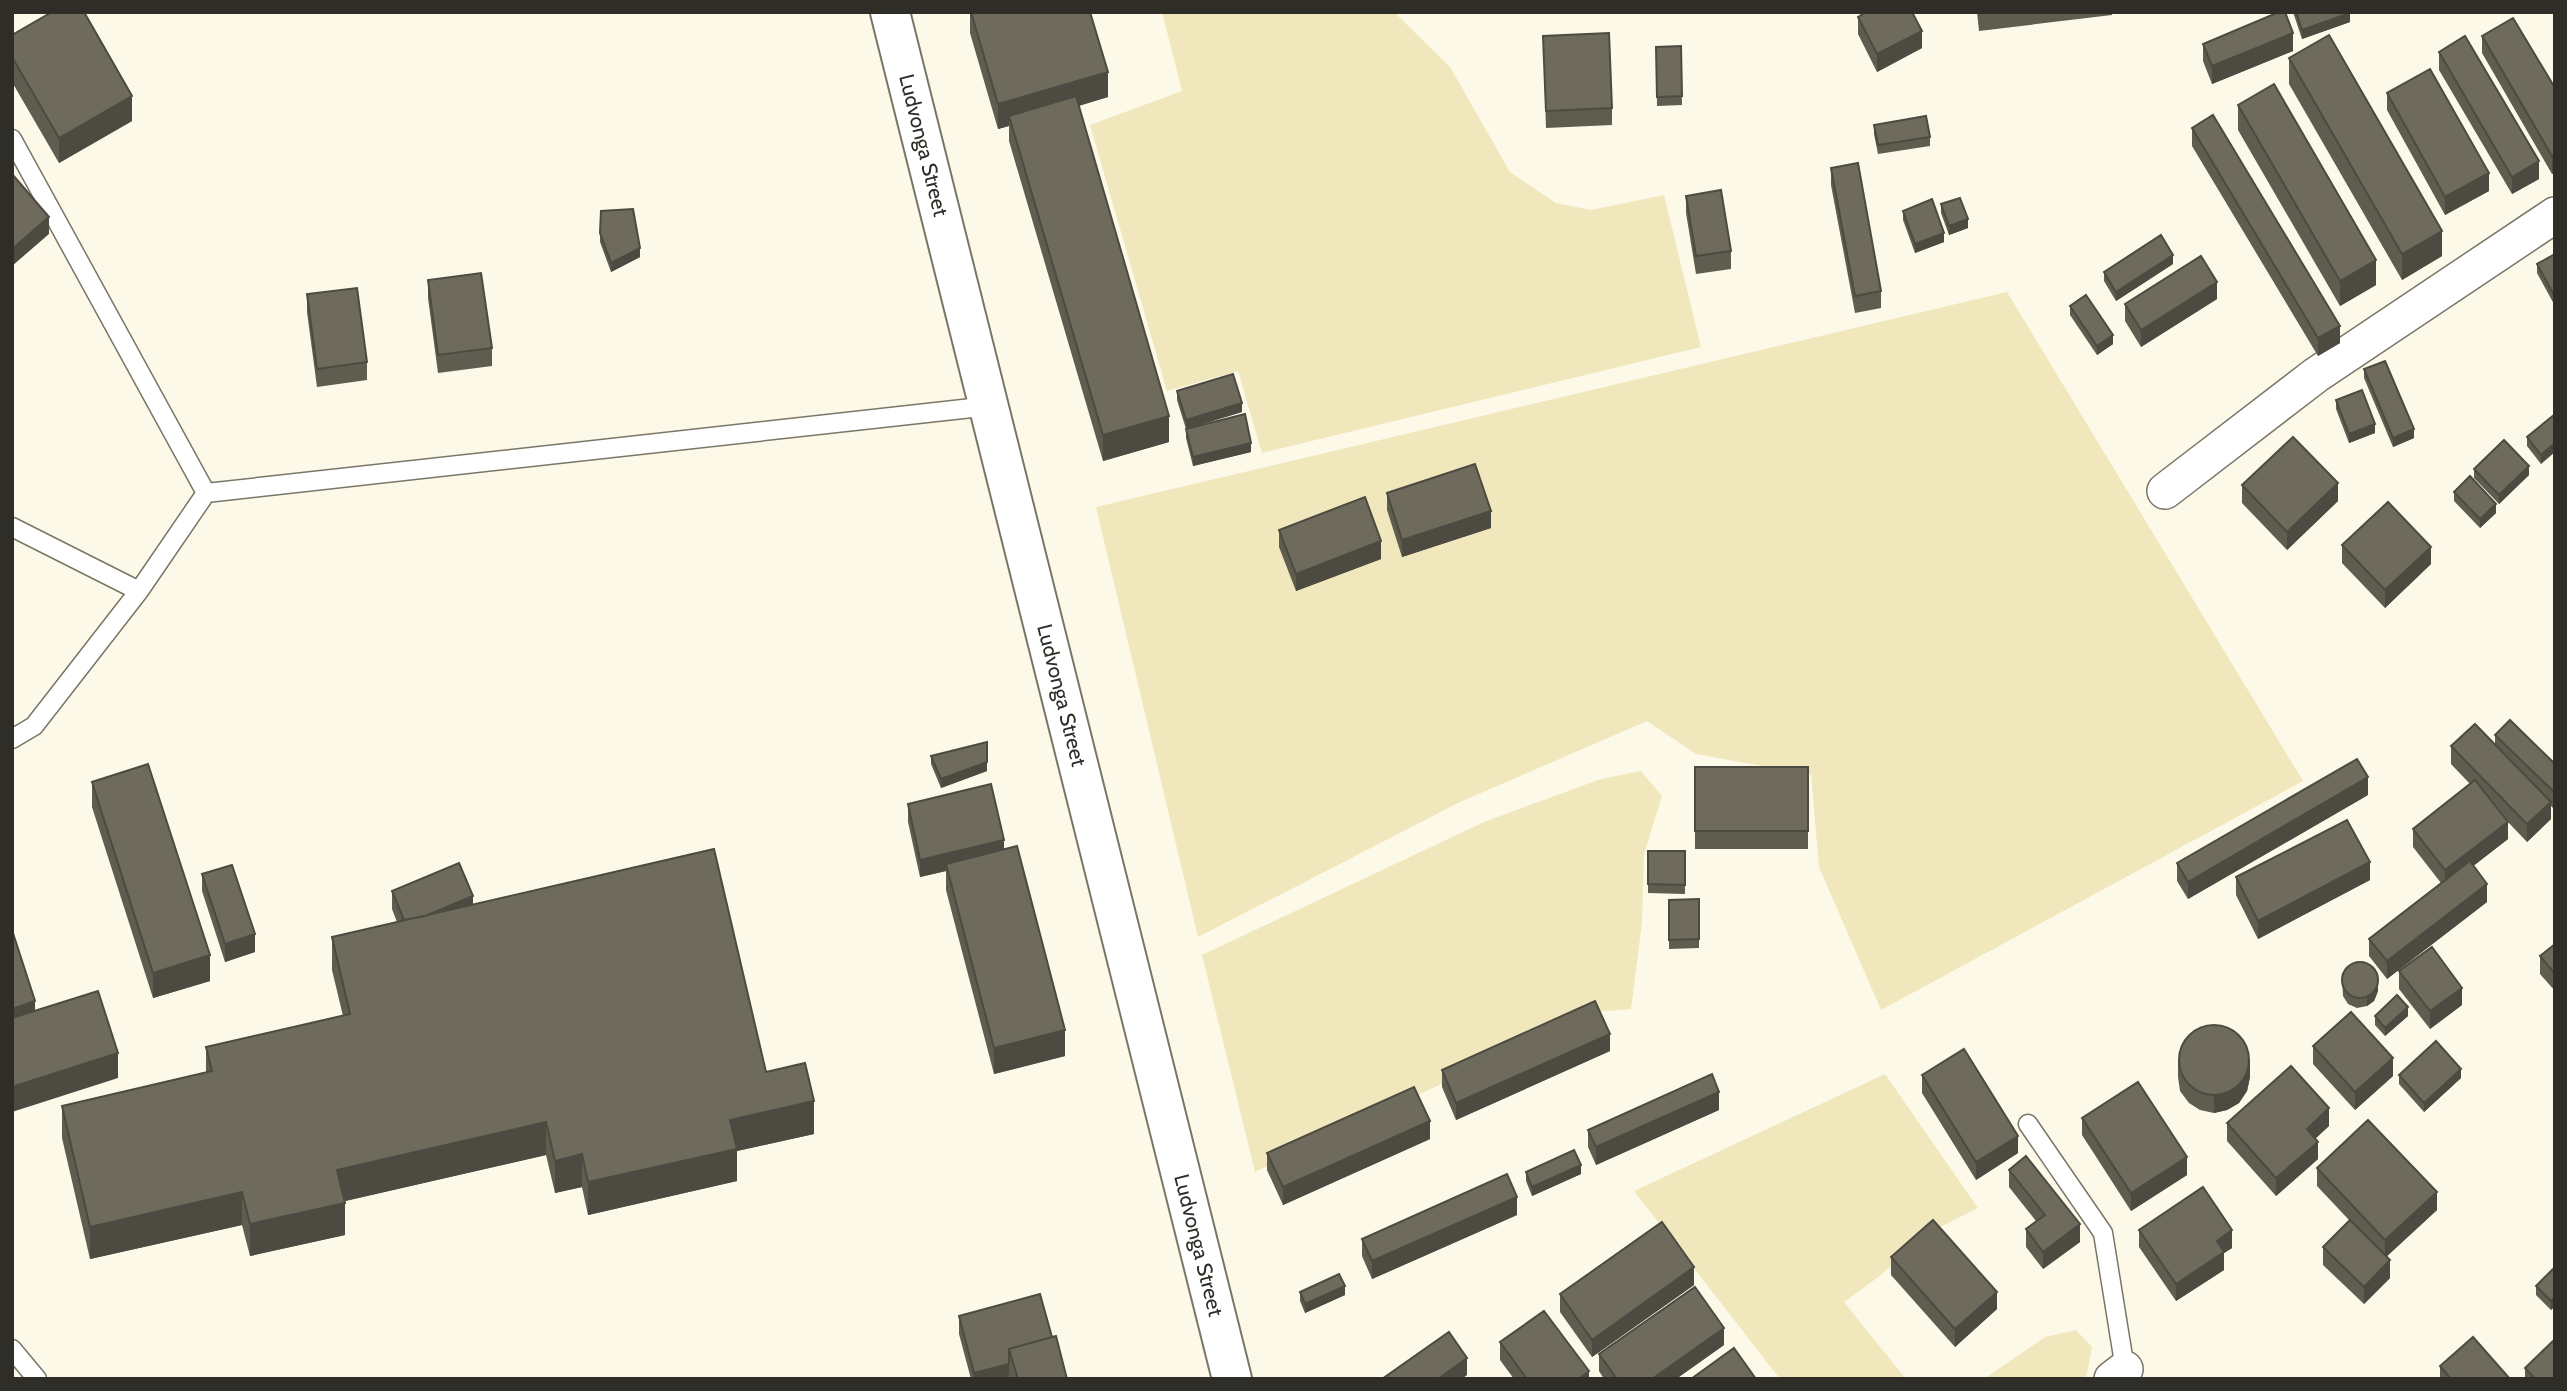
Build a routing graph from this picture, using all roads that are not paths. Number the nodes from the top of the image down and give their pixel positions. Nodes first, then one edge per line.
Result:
1 (890, 12) edge
2 (12, 139) edge
3 (2555, 215) edge
4 (990, 407) junction
5 (2165, 491) dead end
6 (206, 493) junction
7 (12, 527) edge
8 (139, 591) junction
9 (12, 738) edge
10 (2028, 1124) dead end
11 (12, 1349) edge
12 (2119, 1374) edge
13 (37, 1379) edge
14 (1232, 1379) edge

1 - 4 street, Ludvonga Street
2 - 6 lane
3 - 5 street
4 - 6 lane
4 - 14 street, Ludvonga Street
6 - 8 lane
7 - 8 lane
8 - 9 lane
10 - 12 lane
11 - 13 lane

